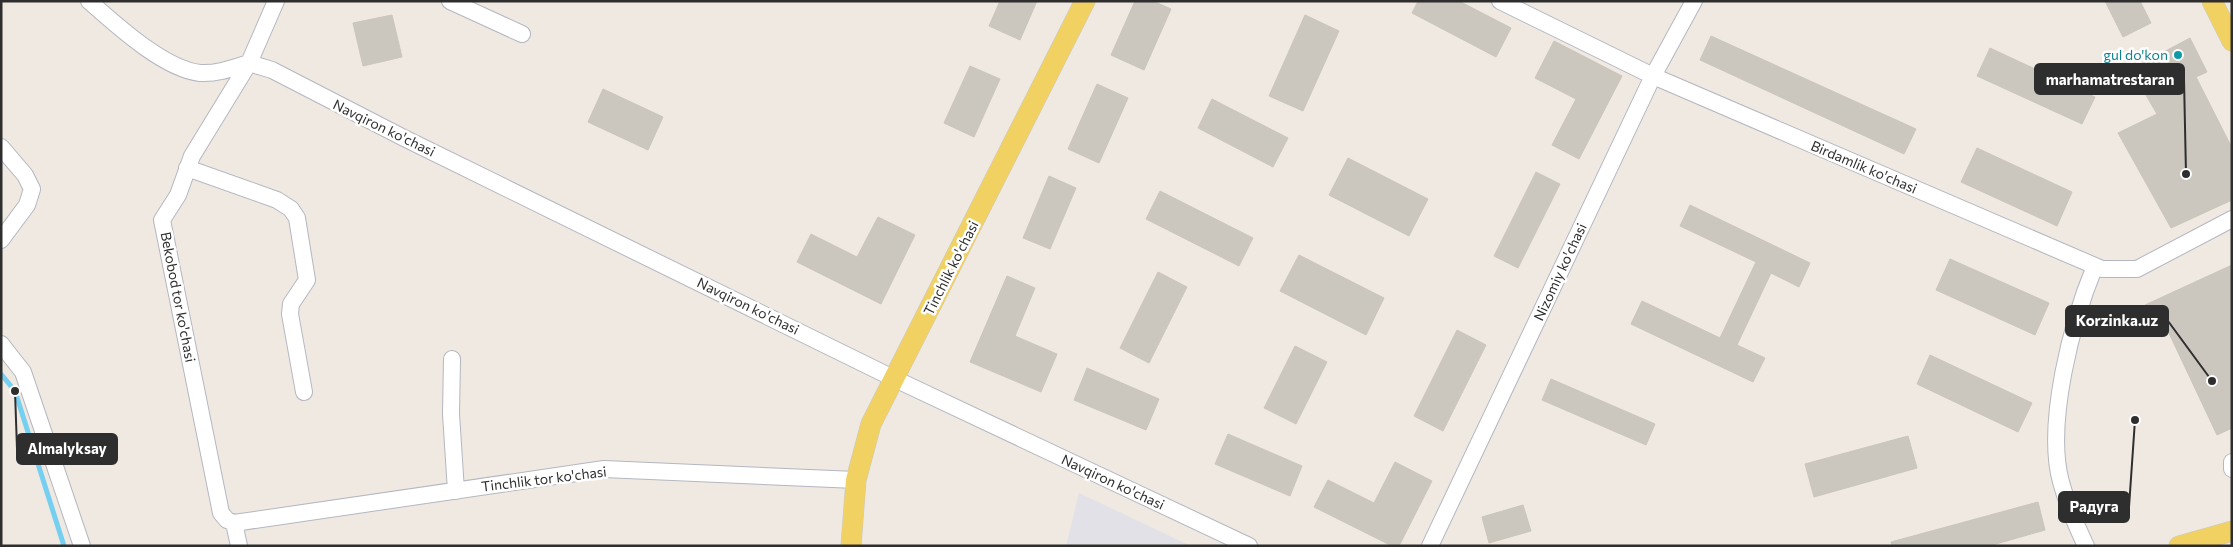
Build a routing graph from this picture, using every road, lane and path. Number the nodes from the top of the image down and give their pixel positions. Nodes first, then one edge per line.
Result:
1 (89, 1) edge
2 (276, 1) edge
3 (450, 1) edge
4 (1085, 1) edge
5 (1500, 1) edge
6 (1694, 1) edge
7 (2212, 1) edge
8 (522, 34) dead end
9 (2232, 41) edge
10 (248, 62) junction
11 (1653, 76) junction
12 (1, 146) edge
13 (187, 168) junction
14 (2232, 219) edge
15 (1, 240) edge
16 (2095, 266) junction
17 (1, 344) edge
18 (452, 359) dead end
19 (895, 379) junction
20 (304, 392) dead end
21 (2232, 462) edge
22 (2232, 469) edge
23 (856, 480) junction
24 (456, 491) junction
25 (234, 523) junction
26 (2232, 531) edge
27 (82, 546) edge
28 (239, 546) edge
29 (851, 546) edge
30 (1249, 546) edge
31 (1430, 546) edge
32 (2086, 546) edge
33 (2179, 546) edge

1 - 10 street
2 - 10 street, Bekobod tor ko'chasi
3 - 8 street
4 - 19 main road, Tinchlik ko'chasi
5 - 11 street, Birdamlik ko'chasi
6 - 11 street, Nizomiy ko'chasi
7 - 9 main road
10 - 13 street, Bekobod tor ko'chasi
10 - 19 street, Navqiron ko'chasi
11 - 16 street, Birdamlik ko'chasi
11 - 31 street, Nizomiy ko'chasi
12 - 15 street
13 - 20 street
13 - 25 street, Bekobod tor ko'chasi
14 - 16 street, Birdamlik ko'chasi
16 - 32 street
17 - 27 street
18 - 24 street
19 - 23 main road, Tinchlik ko'chasi
19 - 30 street, Navqiron ko'chasi
21 - 22 street
23 - 24 street, Tinchlik tor ko'chasi
23 - 29 main road, Tinchlik ko'chasi
24 - 25 street, Tinchlik tor ko'chasi
25 - 28 street, Bekobod tor ko'chasi
26 - 33 main road

